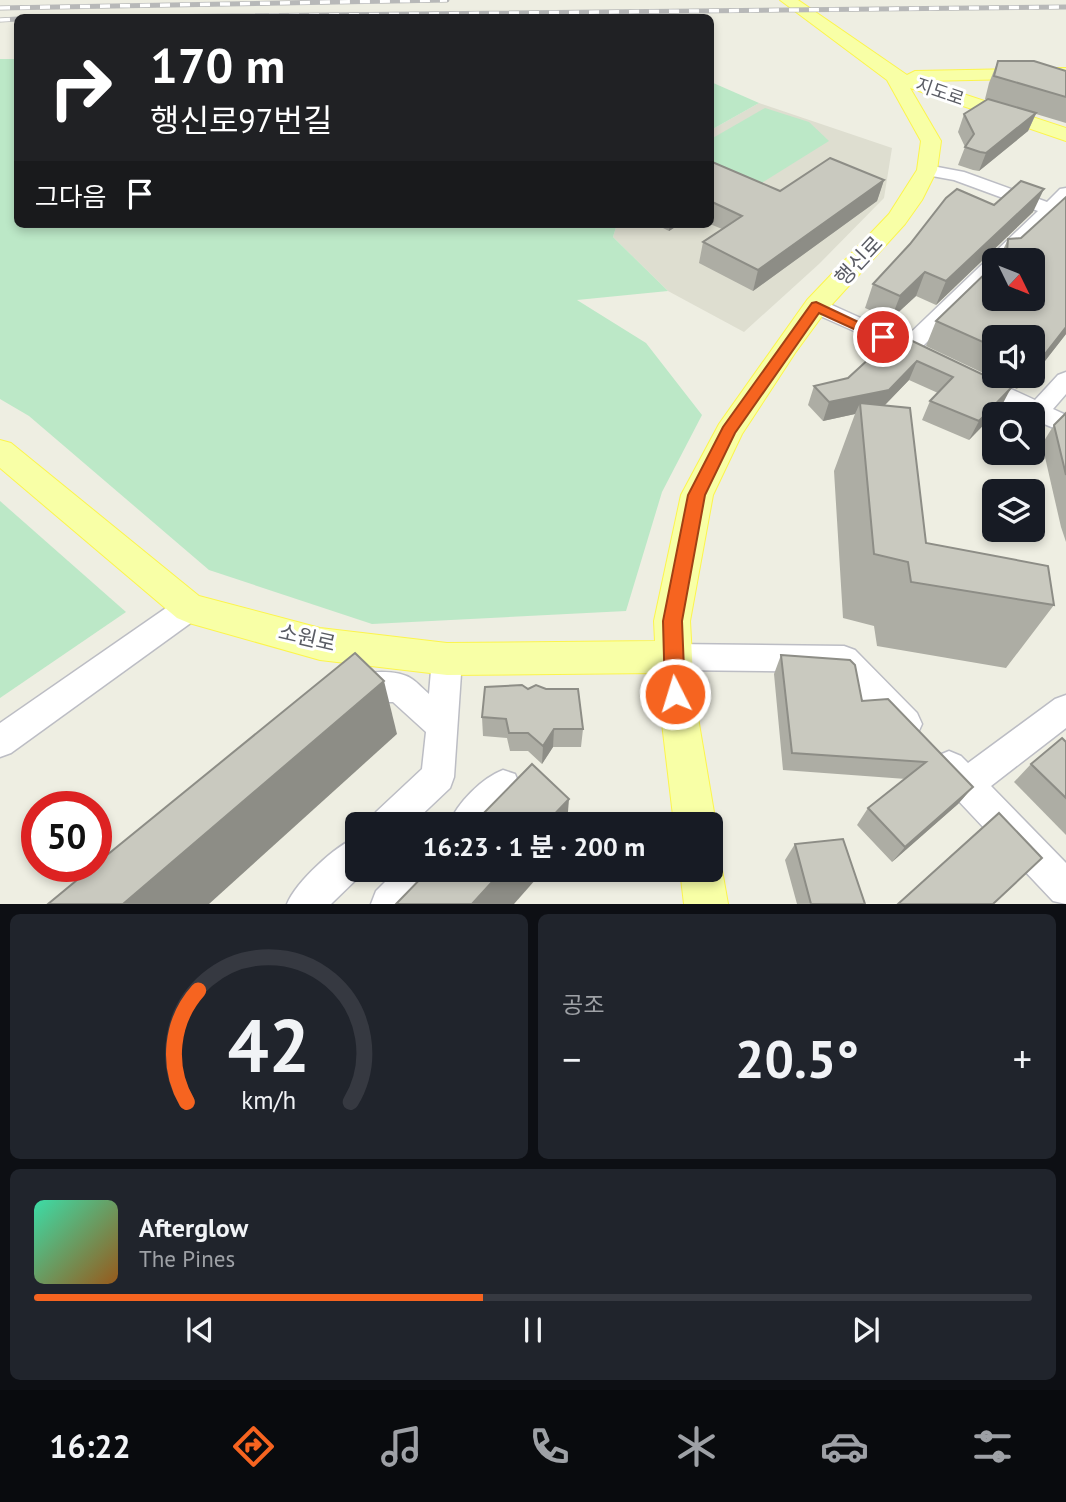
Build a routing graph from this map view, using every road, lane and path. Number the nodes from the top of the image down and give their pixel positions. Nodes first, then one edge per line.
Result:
1 (788, 0) edge
2 (1066, 73) edge
3 (894, 76) junction
4 (1066, 135) edge
5 (927, 170) junction
6 (1066, 193) edge
7 (1050, 209) junction
8 (1010, 248) edge
9 (982, 275) edge
10 (816, 306) junction
11 (908, 348) junction
12 (931, 360) edge
13 (955, 371) edge
14 (1066, 380) edge
15 (1019, 402) edge
16 (1045, 403) edge
17 (1045, 414) edge
18 (1066, 425) edge
19 (0, 451) edge
20 (190, 608) junction
21 (672, 656) junction
22 (447, 659) junction
23 (329, 696) edge
24 (1066, 709) edge
25 (440, 725) junction
26 (0, 742) edge
27 (967, 785) junction
28 (503, 786) dead end
29 (400, 812) edge
30 (478, 812) edge
31 (693, 812) edge
32 (345, 866) edge
33 (410, 882) edge
34 (703, 882) edge
35 (1066, 888) edge
36 (305, 904) edge
37 (389, 904) edge
38 (706, 904) edge

1 - 3 main road, 행신로
2 - 3 main road
3 - 4 main road, 지도로
3 - 5 main road, 행신로
5 - 7 street
5 - 10 main road, 행신로
6 - 7 street
7 - 8 street
9 - 11 street
10 - 11 street
10 - 21 main road, 행신로
11 - 12 street
13 - 15 street
14 - 16 street
17 - 18 street
19 - 20 main road, 소원로
20 - 22 main road, 소원로
20 - 26 street
21 - 22 main road, 소원로
21 - 27 street
21 - 31 main road, 행신로
22 - 25 street
23 - 25 street
24 - 27 street
25 - 29 street
27 - 35 street
28 - 30 street
32 - 36 street
33 - 37 street
34 - 38 main road

